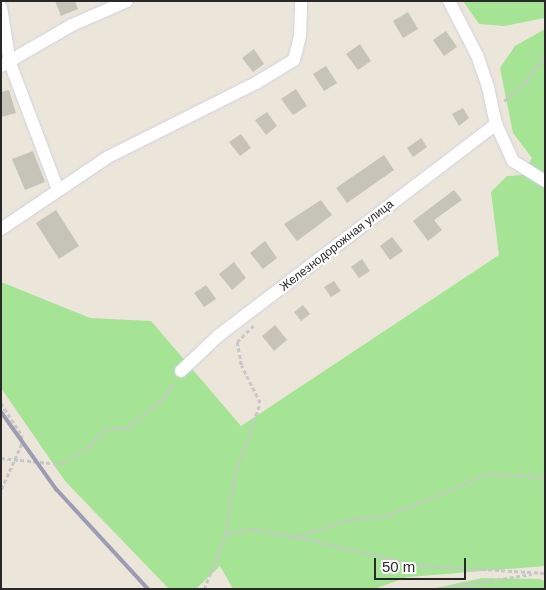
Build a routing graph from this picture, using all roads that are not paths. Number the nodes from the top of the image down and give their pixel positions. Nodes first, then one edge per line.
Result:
1 (127, 1) edge
2 (301, 1) edge
3 (449, 1) edge
4 (1, 7) edge
5 (6, 64) edge
6 (496, 124) junction
7 (545, 180) edge
8 (58, 190) junction
9 (1, 229) edge
10 (181, 371) road end

1 - 5 street
2 - 8 street
3 - 6 street
4 - 5 street
5 - 8 street
6 - 7 street
6 - 10 street, Железнодорожная улица
8 - 9 street

